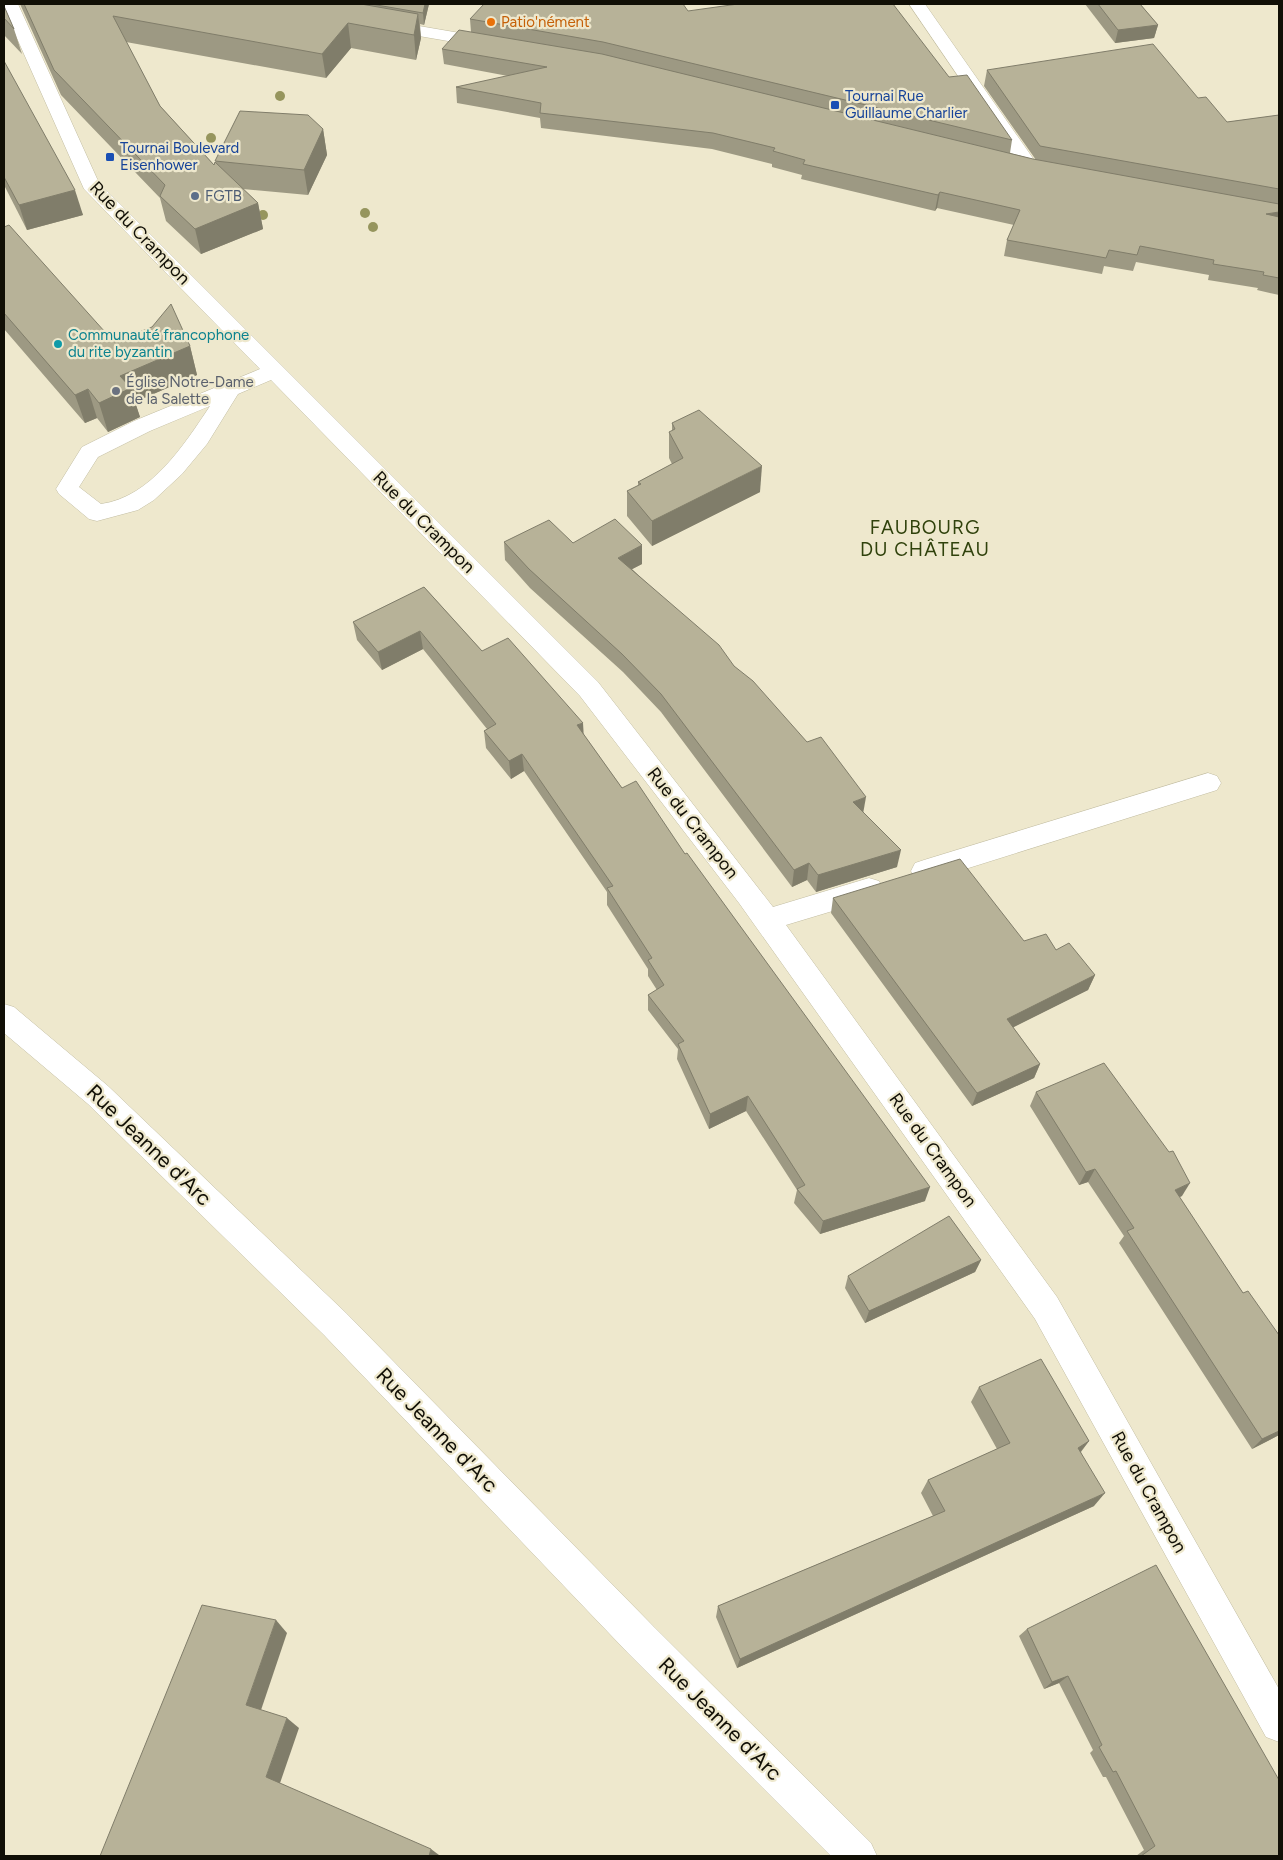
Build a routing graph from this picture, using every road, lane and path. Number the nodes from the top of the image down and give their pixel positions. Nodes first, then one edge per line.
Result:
1 (10, 4) edge
2 (917, 4) edge
3 (371, 22) edge
4 (504, 46) edge
5 (1002, 160) edge
6 (1030, 167) junction
7 (1050, 171) edge
8 (274, 371) junction
9 (230, 390) junction
10 (1208, 784) dead end
11 (767, 920) junction
12 (4, 1017) edge
13 (1279, 1724) edge
14 (858, 1856) edge

1 - 8 street, Rue du Crampon
2 - 6 street
3 - 4 street
5 - 6 street
6 - 7 street
8 - 9 street
8 - 11 street, Rue du Crampon
9 - 9 street
10 - 11 street
11 - 13 street, Rue du Crampon
12 - 14 street, Rue Jeanne d'Arc

